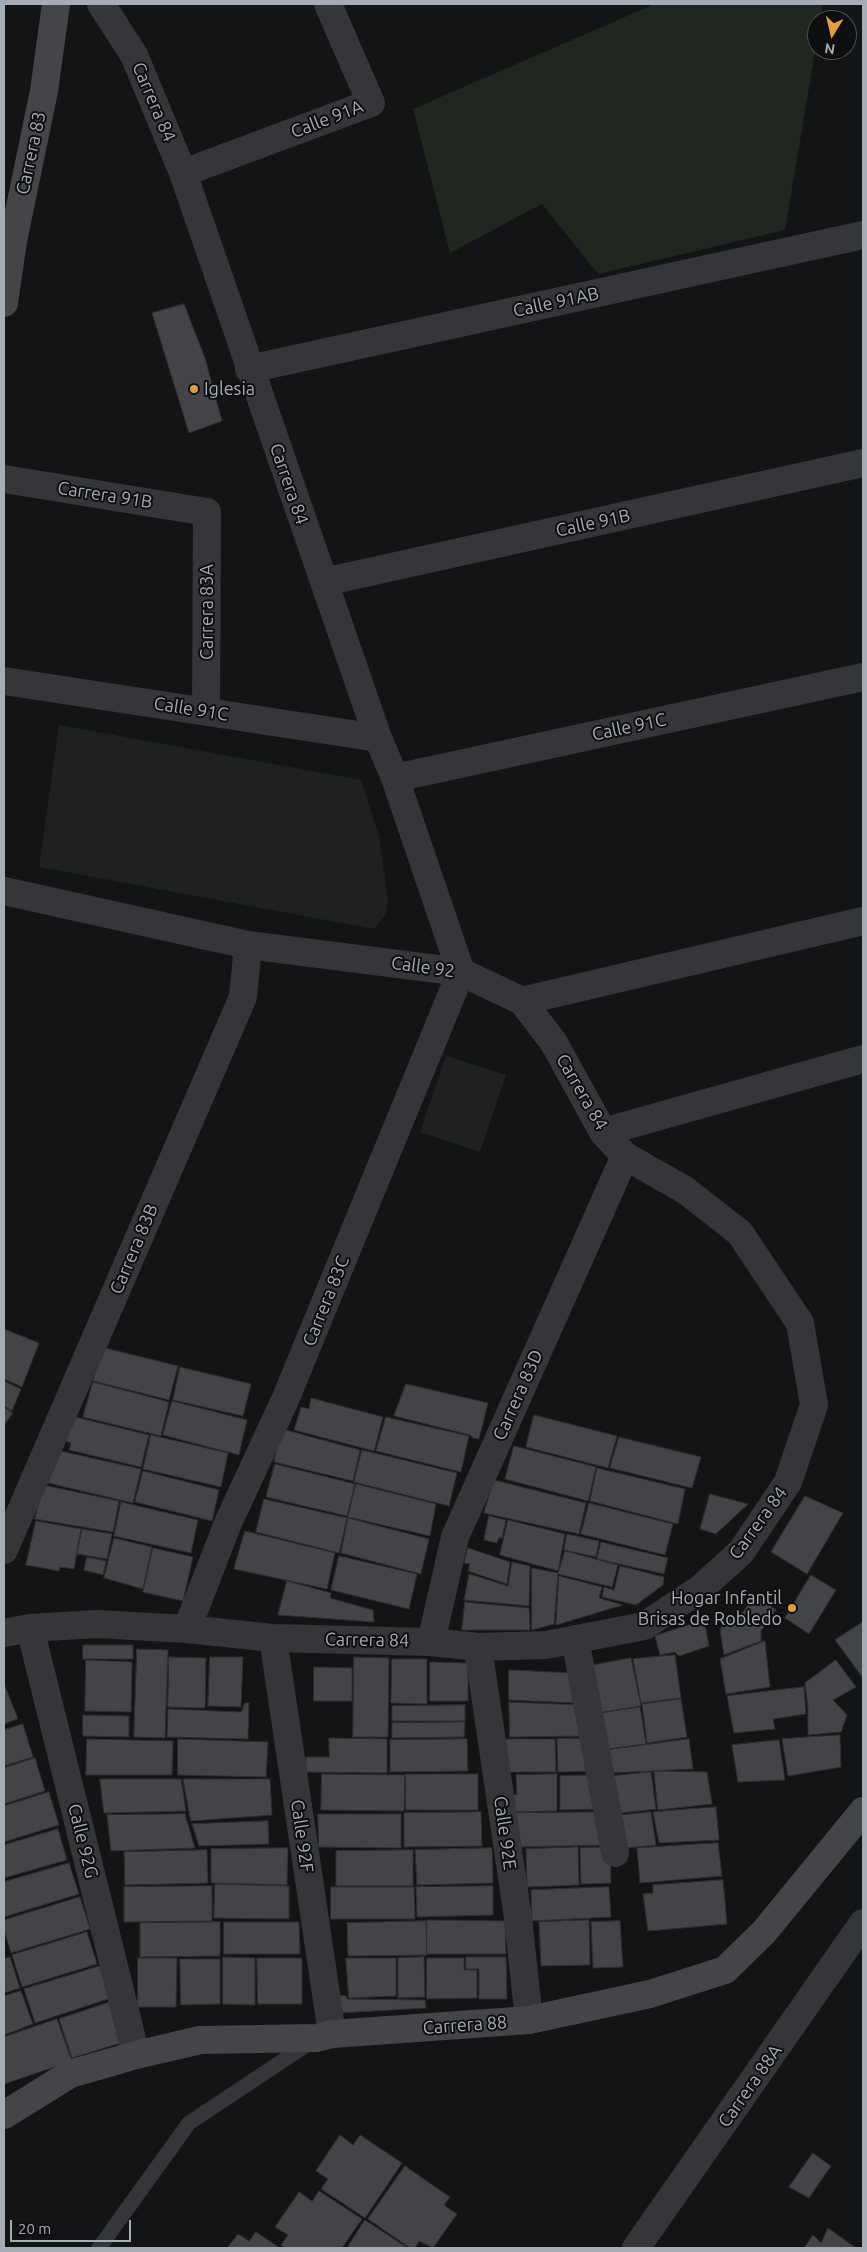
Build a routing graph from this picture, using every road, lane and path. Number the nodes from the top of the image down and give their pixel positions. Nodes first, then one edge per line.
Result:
1 (56, 4) edge
2 (101, 4) edge
3 (328, 4) edge
4 (183, 173) junction
5 (863, 235) edge
6 (4, 300) edge
7 (249, 369) junction
8 (863, 463) edge
9 (4, 479) edge
10 (207, 512) joint
11 (324, 582) junction
12 (863, 677) edge
13 (4, 681) edge
14 (206, 711) junction
15 (378, 738) junction
16 (396, 778) junction
17 (4, 891) edge
18 (863, 921) edge
19 (248, 945) junction
20 (461, 972) junction
21 (522, 1001) junction
22 (863, 1059) edge
23 (602, 1132) junction
24 (625, 1156) junction
25 (4, 1550) edge
26 (187, 1629) junction
27 (17, 1630) edge
28 (273, 1638) junction
29 (574, 1639) junction
30 (431, 1642) junction
31 (478, 1647) junction
32 (863, 1811) edge
33 (616, 1853) dead end
34 (863, 1923) edge
35 (529, 2020) junction
36 (325, 2036) junction
37 (136, 2055) junction
38 (4, 2115) edge
39 (99, 2248) edge
40 (636, 2248) edge

1 - 6 street, Carrera 83
2 - 4 street, Carrera 84
3 - 4 street, Calle 91A
4 - 7 street, Carrera 84
5 - 7 street, Calle 91AB
7 - 11 street, Carrera 84
8 - 11 street, Calle 91B
9 - 10 street, Carrera 91B
10 - 14 street, Carrera 83A
11 - 15 street, Carrera 84
12 - 16 street, Calle 91C
13 - 14 street, Calle 91C
14 - 15 street, Calle 91C
15 - 16 street, Carrera 84
16 - 20 street, Carrera 84
17 - 19 street, Calle 92
18 - 21 street
19 - 20 street, Calle 92
19 - 25 street, Carrera 83B
20 - 21 street, Calle 92
20 - 26 street, Carrera 83C
21 - 23 street, Carrera 84
22 - 23 street
23 - 24 street, Carrera 84
24 - 29 street, Carrera 84
24 - 30 street, Carrera 83D
26 - 27 street, Carrera 84
26 - 28 street, Carrera 84
27 - 37 street, Calle 92G
28 - 30 street, Carrera 84
28 - 36 street, Calle 92F
29 - 31 street, Carrera 84
29 - 33 street
30 - 31 street, Carrera 84
31 - 35 street, Calle 92E
32 - 35 street, Carrera 88
34 - 40 street, Carrera 88A
35 - 36 street, Carrera 88
36 - 37 street, Carrera 88
36 - 39 lane
37 - 38 street, Carrera 88

